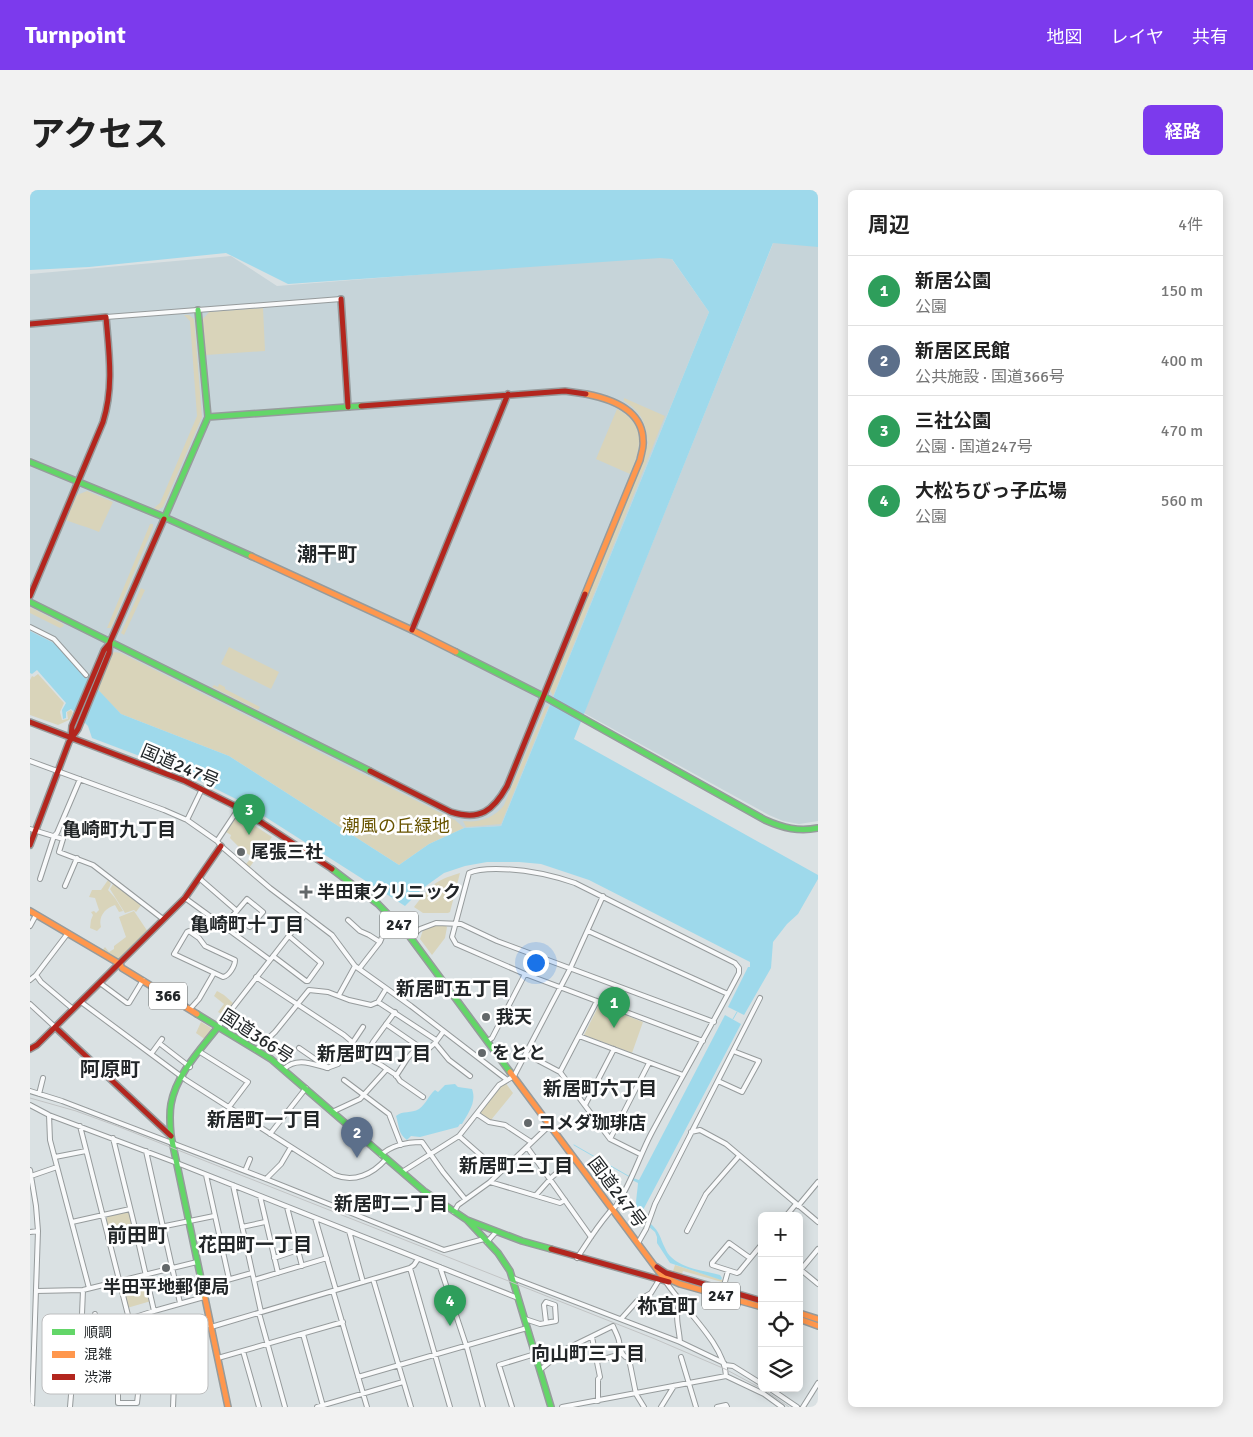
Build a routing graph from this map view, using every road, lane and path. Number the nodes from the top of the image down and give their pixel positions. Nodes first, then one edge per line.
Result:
1 (341, 299) joint
2 (198, 310) junction
3 (106, 317) junction
4 (30, 324) edge
5 (508, 394) junction
6 (348, 406) junction
7 (208, 417) junction
8 (30, 462) edge
9 (78, 482) junction
10 (164, 517) junction
11 (30, 596) edge
12 (30, 602) edge
13 (30, 627) edge
14 (412, 630) junction
15 (110, 642) junction
16 (86, 675) dead end
17 (543, 696) junction
18 (30, 722) edge
19 (71, 738) junction
20 (30, 763) edge
21 (57, 771) junction
22 (80, 779) junction
23 (202, 788) junction
24 (239, 808) junction
25 (186, 820) junction
26 (818, 828) edge
27 (32, 830) edge
28 (54, 836) junction
29 (217, 841) junction
30 (30, 845) edge
31 (221, 846) junction
32 (77, 858) junction
33 (199, 878) junction
34 (40, 879) dead end
35 (65, 886) dead end
36 (603, 896) junction
37 (184, 898) junction
38 (30, 911) edge
39 (237, 911) junction
40 (36, 914) junction
41 (234, 915) junction
42 (305, 915) junction
43 (163, 919) junction
44 (393, 919) junction
45 (348, 920) dead end
46 (455, 923) junction
47 (30, 926) edge
48 (224, 926) junction
49 (588, 931) junction
50 (68, 932) junction
51 (289, 936) junction
52 (410, 937) junction
53 (380, 942) junction
54 (272, 958) junction
55 (120, 964) junction
56 (357, 967) junction
57 (570, 969) junction
58 (214, 973) junction
59 (525, 974) junction
60 (36, 975) junction
61 (256, 977) junction
62 (30, 980) edge
63 (143, 980) junction
64 (100, 983) junction
65 (561, 987) junction
66 (386, 989) junction
67 (728, 994) junction
68 (339, 995) junction
69 (760, 998) dead end
70 (597, 1001) junction
71 (81, 1002) junction
72 (378, 1002) junction
73 (30, 1004) edge
74 (297, 1004) junction
75 (73, 1009) junction
76 (190, 1009) junction
77 (395, 1012) junction
78 (714, 1022) junction
79 (386, 1024) junction
80 (55, 1027) junction
81 (218, 1027) junction
82 (363, 1027) dead end
83 (443, 1032) junction
84 (579, 1036) junction
85 (435, 1041) junction
86 (703, 1041) junction
87 (488, 1042) junction
88 (351, 1045) junction
89 (418, 1046) junction
90 (299, 1048) dead end
91 (614, 1049) junction
92 (30, 1050) edge
93 (256, 1050) junction
94 (200, 1052) junction
95 (733, 1052) junction
96 (151, 1054) junction
97 (526, 1054) junction
98 (365, 1057) junction
99 (649, 1062) junction
100 (190, 1066) junction
101 (328, 1068) junction
102 (284, 1069) junction
103 (387, 1069) junction
104 (560, 1072) junction
105 (682, 1075) junction
106 (396, 1076) junction
107 (470, 1076) dead end
108 (514, 1076) junction
109 (43, 1078) dead end
110 (182, 1078) junction
111 (506, 1079) junction
112 (344, 1080) dead end
113 (718, 1081) junction
114 (306, 1088) junction
115 (30, 1091) edge
116 (39, 1094) junction
117 (365, 1095) junction
118 (422, 1097) dead end
119 (30, 1105) edge
120 (585, 1105) junction
121 (229, 1107) junction
122 (332, 1112) junction
123 (476, 1114) junction
124 (49, 1115) junction
125 (550, 1125) junction
126 (80, 1126) junction
127 (691, 1132) junction
128 (270, 1134) junction
129 (172, 1136) junction
130 (459, 1136) junction
131 (113, 1138) junction
132 (610, 1139) junction
133 (531, 1142) junction
134 (173, 1144) junction
135 (401, 1145) junction
136 (291, 1147) junction
137 (527, 1147) junction
138 (86, 1151) junction
139 (146, 1151) junction
140 (430, 1154) junction
141 (640, 1154) junction
142 (381, 1155) junction
143 (739, 1156) junction
144 (55, 1157) junction
145 (574, 1158) junction
146 (250, 1159) dead end
147 (386, 1159) junction
148 (177, 1163) junction
149 (57, 1167) junction
150 (30, 1170) edge
151 (245, 1171) junction
152 (500, 1172) junction
153 (402, 1173) junction
154 (206, 1174) junction
155 (31, 1176) edge
156 (266, 1179) junction
157 (550, 1179) junction
158 (490, 1182) junction
159 (818, 1182) edge
160 (232, 1185) junction
161 (260, 1196) junction
162 (536, 1196) junction
163 (465, 1199) junction
164 (565, 1200) junction
165 (797, 1205) junction
166 (30, 1206) edge
167 (36, 1206) junction
168 (287, 1207) junction
169 (130, 1209) junction
170 (613, 1209) junction
171 (454, 1212) junction
172 (790, 1212) edge
173 (102, 1215) junction
174 (214, 1216) junction
175 (30, 1218) edge
176 (37, 1218) junction
177 (315, 1218) junction
178 (467, 1220) junction
179 (189, 1221) junction
180 (72, 1222) junction
181 (265, 1222) junction
182 (818, 1222) edge
183 (163, 1226) junction
184 (242, 1227) junction
185 (38, 1231) junction
186 (349, 1231) junction
187 (687, 1231) dead end
188 (30, 1232) edge
189 (136, 1232) junction
190 (496, 1232) junction
191 (591, 1237) junction
192 (108, 1238) junction
193 (485, 1241) junction
194 (638, 1243) junction
195 (758, 1249) edge
196 (298, 1250) junction
197 (817, 1253) edge
198 (30, 1258) edge
199 (38, 1258) junction
200 (274, 1258) junction
201 (327, 1258) junction
202 (577, 1258) junction
203 (750, 1258) junction
204 (418, 1259) junction
205 (197, 1262) junction
206 (654, 1265) junction
207 (302, 1266) junction
208 (440, 1267) junction
209 (173, 1268) junction
210 (410, 1268) junction
211 (803, 1268) edge
212 (728, 1272) junction
213 (252, 1273) junction
214 (278, 1273) junction
215 (803, 1273) edge
216 (146, 1274) junction
217 (513, 1278) junction
218 (661, 1278) junction
219 (682, 1278) junction
220 (229, 1279) junction
221 (374, 1279) junction
222 (254, 1280) junction
223 (119, 1281) junction
224 (363, 1282) junction
225 (666, 1282) junction
226 (36, 1284) junction
227 (680, 1284) junction
228 (818, 1284) edge
229 (30, 1285) edge
230 (202, 1287) junction
231 (89, 1288) junction
232 (723, 1289) junction
233 (83, 1290) junction
234 (36, 1291) junction
235 (335, 1291) junction
236 (204, 1296) junction
237 (518, 1298) junction
238 (758, 1300) edge
239 (680, 1302) junction
240 (180, 1303) junction
241 (32, 1305) edge
242 (758, 1307) edge
243 (154, 1311) junction
244 (260, 1312) junction
245 (803, 1313) edge
246 (82, 1314) dead end
247 (128, 1314) edge
248 (145, 1314) edge
249 (621, 1319) junction
250 (818, 1319) edge
251 (525, 1320) junction
252 (803, 1320) edge
253 (343, 1322) junction
254 (546, 1322) junction
255 (32, 1324) edge
256 (211, 1326) junction
257 (818, 1326) edge
258 (208, 1327) edge
259 (527, 1328) junction
260 (303, 1334) junction
261 (32, 1336) edge
262 (592, 1337) junction
263 (680, 1342) junction
264 (267, 1344) junction
265 (466, 1346) junction
266 (243, 1351) junction
267 (435, 1354) junction
268 (535, 1354) junction
269 (621, 1354) junction
270 (681, 1357) dead end
271 (218, 1358) junction
272 (629, 1359) junction
273 (643, 1360) dead end
274 (597, 1361) junction
275 (31, 1362) edge
276 (724, 1364) junction
277 (398, 1365) junction
278 (540, 1370) junction
279 (31, 1375) edge
280 (726, 1376) junction
281 (358, 1377) junction
282 (403, 1382) junction
283 (758, 1382) edge
284 (690, 1383) junction
285 (818, 1383) edge
286 (674, 1386) junction
287 (775, 1392) edge
288 (71, 1394) edge
289 (118, 1394) edge
290 (138, 1394) edge
291 (174, 1394) edge
292 (363, 1394) junction
293 (636, 1394) junction
294 (598, 1401) junction
295 (776, 1402) junction
296 (323, 1406) edge
297 (32, 1407) edge
298 (70, 1407) edge
299 (173, 1407) edge
300 (228, 1407) edge
301 (259, 1407) edge
302 (285, 1407) edge
303 (317, 1407) edge
304 (367, 1407) edge
305 (410, 1407) edge
306 (450, 1407) edge
307 (483, 1407) edge
308 (512, 1407) edge
309 (551, 1407) edge
310 (562, 1407) edge
311 (644, 1407) edge
312 (660, 1407) edge
313 (696, 1407) edge
314 (716, 1407) edge
315 (727, 1407) edge
316 (772, 1407) edge
317 (782, 1407) edge
318 (797, 1407) edge
319 (803, 1407) edge

1 - 2 street
1 - 6 main road
2 - 3 street
2 - 7 main road
3 - 4 main road
3 - 9 main road
5 - 6 main road
5 - 14 main road
5 - 17 main road
6 - 7 main road
7 - 10 main road
8 - 9 main road
9 - 10 main road
9 - 11 main road
10 - 14 main road
10 - 15 main road
12 - 15 main road
13 - 16 street
14 - 17 main road
15 - 17 main road
15 - 19 main road
17 - 26 main road
18 - 19 main road, 国道247号 / 247
19 - 21 main road
19 - 23 main road, 国道247号 / 247
20 - 21 street
21 - 22 street
21 - 27 main road
22 - 25 street
22 - 28 street
23 - 24 main road, 国道247号 / 247
23 - 25 street
24 - 29 street
24 - 44 main road, 国道247号 / 247
25 - 29 street
27 - 28 street
27 - 30 main road
28 - 32 street
28 - 34 street
29 - 31 street
31 - 33 main road
31 - 42 street
32 - 35 street
32 - 43 street
33 - 37 main road
33 - 39 street
36 - 46 street
36 - 49 street
36 - 67 street
37 - 43 main road
37 - 48 street
38 - 40 main road, 国道366号 / 366
39 - 41 street
39 - 41 street
40 - 47 street
40 - 50 main road, 国道366号 / 366
41 - 48 street
42 - 51 street
42 - 56 street
43 - 55 main road
44 - 52 main road, 国道247号 / 247
44 - 53 street
45 - 53 street
46 - 52 street
46 - 57 street
46 - 59 street
48 - 54 street
49 - 57 street
49 - 67 street
50 - 55 main road, 国道366号 / 366
50 - 60 street
51 - 54 street
51 - 54 street
52 - 87 main road, 国道247号 / 247
53 - 56 street
54 - 61 street
55 - 63 main road, 国道366号 / 366
55 - 64 main road
56 - 66 street
56 - 68 street
57 - 65 street
57 - 78 street
58 - 58 street
58 - 76 street
59 - 65 street
59 - 87 street
60 - 62 street
60 - 75 street
61 - 74 street
61 - 81 street
63 - 64 street
63 - 76 main road, 国道366号 / 366
64 - 71 main road
65 - 70 street
65 - 97 street
66 - 72 street
66 - 83 street
67 - 78 street
68 - 72 street
68 - 74 street
69 - 95 street
70 - 84 street
70 - 86 street
71 - 75 main road
71 - 96 street
72 - 77 street
73 - 80 street
74 - 88 street
74 - 93 street
75 - 80 main road
76 - 81 main road, 国道366号 / 366
77 - 79 street
77 - 85 street
78 - 86 street
79 - 89 street
79 - 98 street
80 - 92 main road
80 - 129 main road
81 - 93 main road, 国道366号 / 366
81 - 94 main road
82 - 88 street
83 - 85 street
83 - 111 street
84 - 91 street
84 - 104 street
85 - 89 street
85 - 107 street
86 - 105 street
87 - 108 main road, 国道247号 / 247
88 - 98 street
88 - 101 street
89 - 106 street
90 - 101 street
91 - 99 street
91 - 120 street
93 - 102 main road, 国道366号 / 366
94 - 100 main road
94 - 121 street
95 - 113 street
95 - 113 street
96 - 100 street
96 - 110 street
97 - 104 street
97 - 108 street
98 - 103 street
99 - 105 street
99 - 132 street
100 - 110 main road
101 - 102 street
102 - 114 main road, 国道366号 / 366
103 - 106 street
103 - 117 street
104 - 120 street
105 - 141 street
106 - 118 street
108 - 111 street
108 - 125 main road, 国道247号 / 247
109 - 116 street
110 - 121 street
110 - 129 main road
111 - 123 street
112 - 117 street
113 - 127 street
114 - 122 main road, 国道366号 / 366
114 - 128 street
115 - 116 street
116 - 134 street
117 - 122 street
117 - 135 street
119 - 124 street
120 - 132 street
121 - 128 street
122 - 142 main road, 国道366号 / 366
123 - 130 street
123 - 133 street
124 - 126 street
124 - 144 street
125 - 133 street
125 - 145 main road, 国道247号 / 247
126 - 131 street
126 - 138 street
127 - 143 street
127 - 194 street
128 - 136 street
129 - 134 main road
130 - 140 street
130 - 152 street
131 - 139 street
131 - 169 street
132 - 141 street
133 - 137 street
134 - 148 main road
134 - 151 street
135 - 140 street
135 - 142 street
136 - 147 street
136 - 156 street
137 - 152 street
137 - 157 street
138 - 144 street
138 - 173 street
139 - 148 street
139 - 183 street
140 - 153 street
140 - 163 street
141 - 170 street
142 - 147 main road, 国道366号 / 366
143 - 165 street
143 - 187 street
144 - 149 street
145 - 157 street
145 - 170 main road, 国道247号 / 247
146 - 151 street
147 - 153 main road, 国道366号 / 366
148 - 154 street
148 - 179 main road
149 - 155 street
149 - 180 street
150 - 155 street
151 - 156 street
152 - 158 street
153 - 171 main road, 国道366号 / 366
154 - 160 street
154 - 174 street
155 - 167 street
156 - 193 street
157 - 162 street
157 - 164 street
158 - 162 street
158 - 163 street
159 - 165 street
160 - 161 street
160 - 184 street
161 - 168 street
161 - 181 street
162 - 164 street
163 - 171 street
164 - 191 street
165 - 172 street
165 - 182 street
166 - 167 street
167 - 176 street
168 - 177 street
168 - 196 street
169 - 173 street
169 - 189 street
170 - 191 street
170 - 194 main road, 国道247号 / 247
171 - 178 main road, 国道366号 / 366
173 - 180 street
173 - 192 street
174 - 179 street
174 - 220 street
175 - 176 street
176 - 185 street
177 - 186 street
177 - 201 street
178 - 190 main road, 国道366号 / 366
178 - 193 main road
179 - 183 street
179 - 205 main road
180 - 231 street
181 - 184 street
181 - 200 street
183 - 189 street
183 - 209 street
184 - 213 street
185 - 188 street
185 - 199 street
186 - 204 street
186 - 224 street
189 - 192 street
189 - 216 street
190 - 193 street
190 - 202 main road, 国道366号 / 366
191 - 202 street
192 - 223 street
193 - 217 main road
194 - 206 main road, 国道247号 / 247
195 - 203 street
196 - 200 street
196 - 207 street
197 - 211 street
198 - 199 street
199 - 226 street
200 - 214 street
201 - 207 street
201 - 235 street
202 - 218 main road, 国道366号 / 366
203 - 212 street
203 - 212 street
204 - 208 street
204 - 210 street
205 - 209 street
205 - 230 main road
206 - 218 main road, 国道247号 / 247
206 - 219 main road, 国道247号 / 247
207 - 214 street
208 - 237 street
208 - 265 street
209 - 216 street
209 - 240 street
210 - 221 street
210 - 267 street
212 - 232 street
213 - 220 street
213 - 222 street
214 - 222 street
215 - 228 street
216 - 223 street
216 - 243 street
217 - 237 main road
217 - 249 street
218 - 219 main road, 国道366号 / 366
218 - 225 main road, 国道366号 / 366
218 - 227 main road, 247
218 - 249 street
219 - 232 main road, 国道247号 / 247
220 - 230 street
221 - 224 street
221 - 277 street
222 - 244 street
223 - 231 street
223 - 247 street
224 - 235 street
225 - 227 main road, 国道366号 / 366
225 - 239 street
226 - 229 street
226 - 234 street
227 - 242 main road, 247
230 - 236 main road
231 - 233 street
232 - 238 main road, 国道247号 / 247
233 - 234 street
233 - 246 street
234 - 241 street
235 - 244 street
235 - 253 street
236 - 240 street
236 - 256 main road
237 - 251 main road
239 - 263 street
239 - 276 street
240 - 243 street
241 - 255 street
243 - 248 street
244 - 256 street
244 - 264 street
245 - 250 main road
249 - 263 street
251 - 254 street
251 - 259 main road
252 - 257 main road
253 - 260 street
253 - 281 street
254 - 254 street
255 - 261 street
256 - 258 street
256 - 271 main road
259 - 265 street
259 - 268 main road
260 - 264 street
260 - 296 street
261 - 275 street
262 - 269 street
262 - 274 street
262 - 278 street
263 - 276 street
264 - 266 street
264 - 302 street
265 - 267 street
265 - 307 street
266 - 271 street
266 - 301 street
267 - 277 street
267 - 306 street
268 - 278 main road
268 - 308 street
269 - 272 street
269 - 274 street
270 - 284 street
271 - 300 main road
272 - 273 street
272 - 293 street
274 - 294 street
275 - 279 street
276 - 280 street
276 - 283 street
277 - 281 street
277 - 282 street
278 - 309 main road
279 - 297 street
280 - 284 street
280 - 295 street
281 - 292 street
282 - 292 street
282 - 305 street
284 - 286 street
284 - 313 street
285 - 319 street
286 - 293 street
286 - 312 street
287 - 318 street
288 - 298 street
289 - 290 street
291 - 299 street
292 - 296 street
292 - 304 street
293 - 294 street
293 - 311 street
294 - 310 street
295 - 316 street
295 - 317 street
296 - 303 street
314 - 315 street

